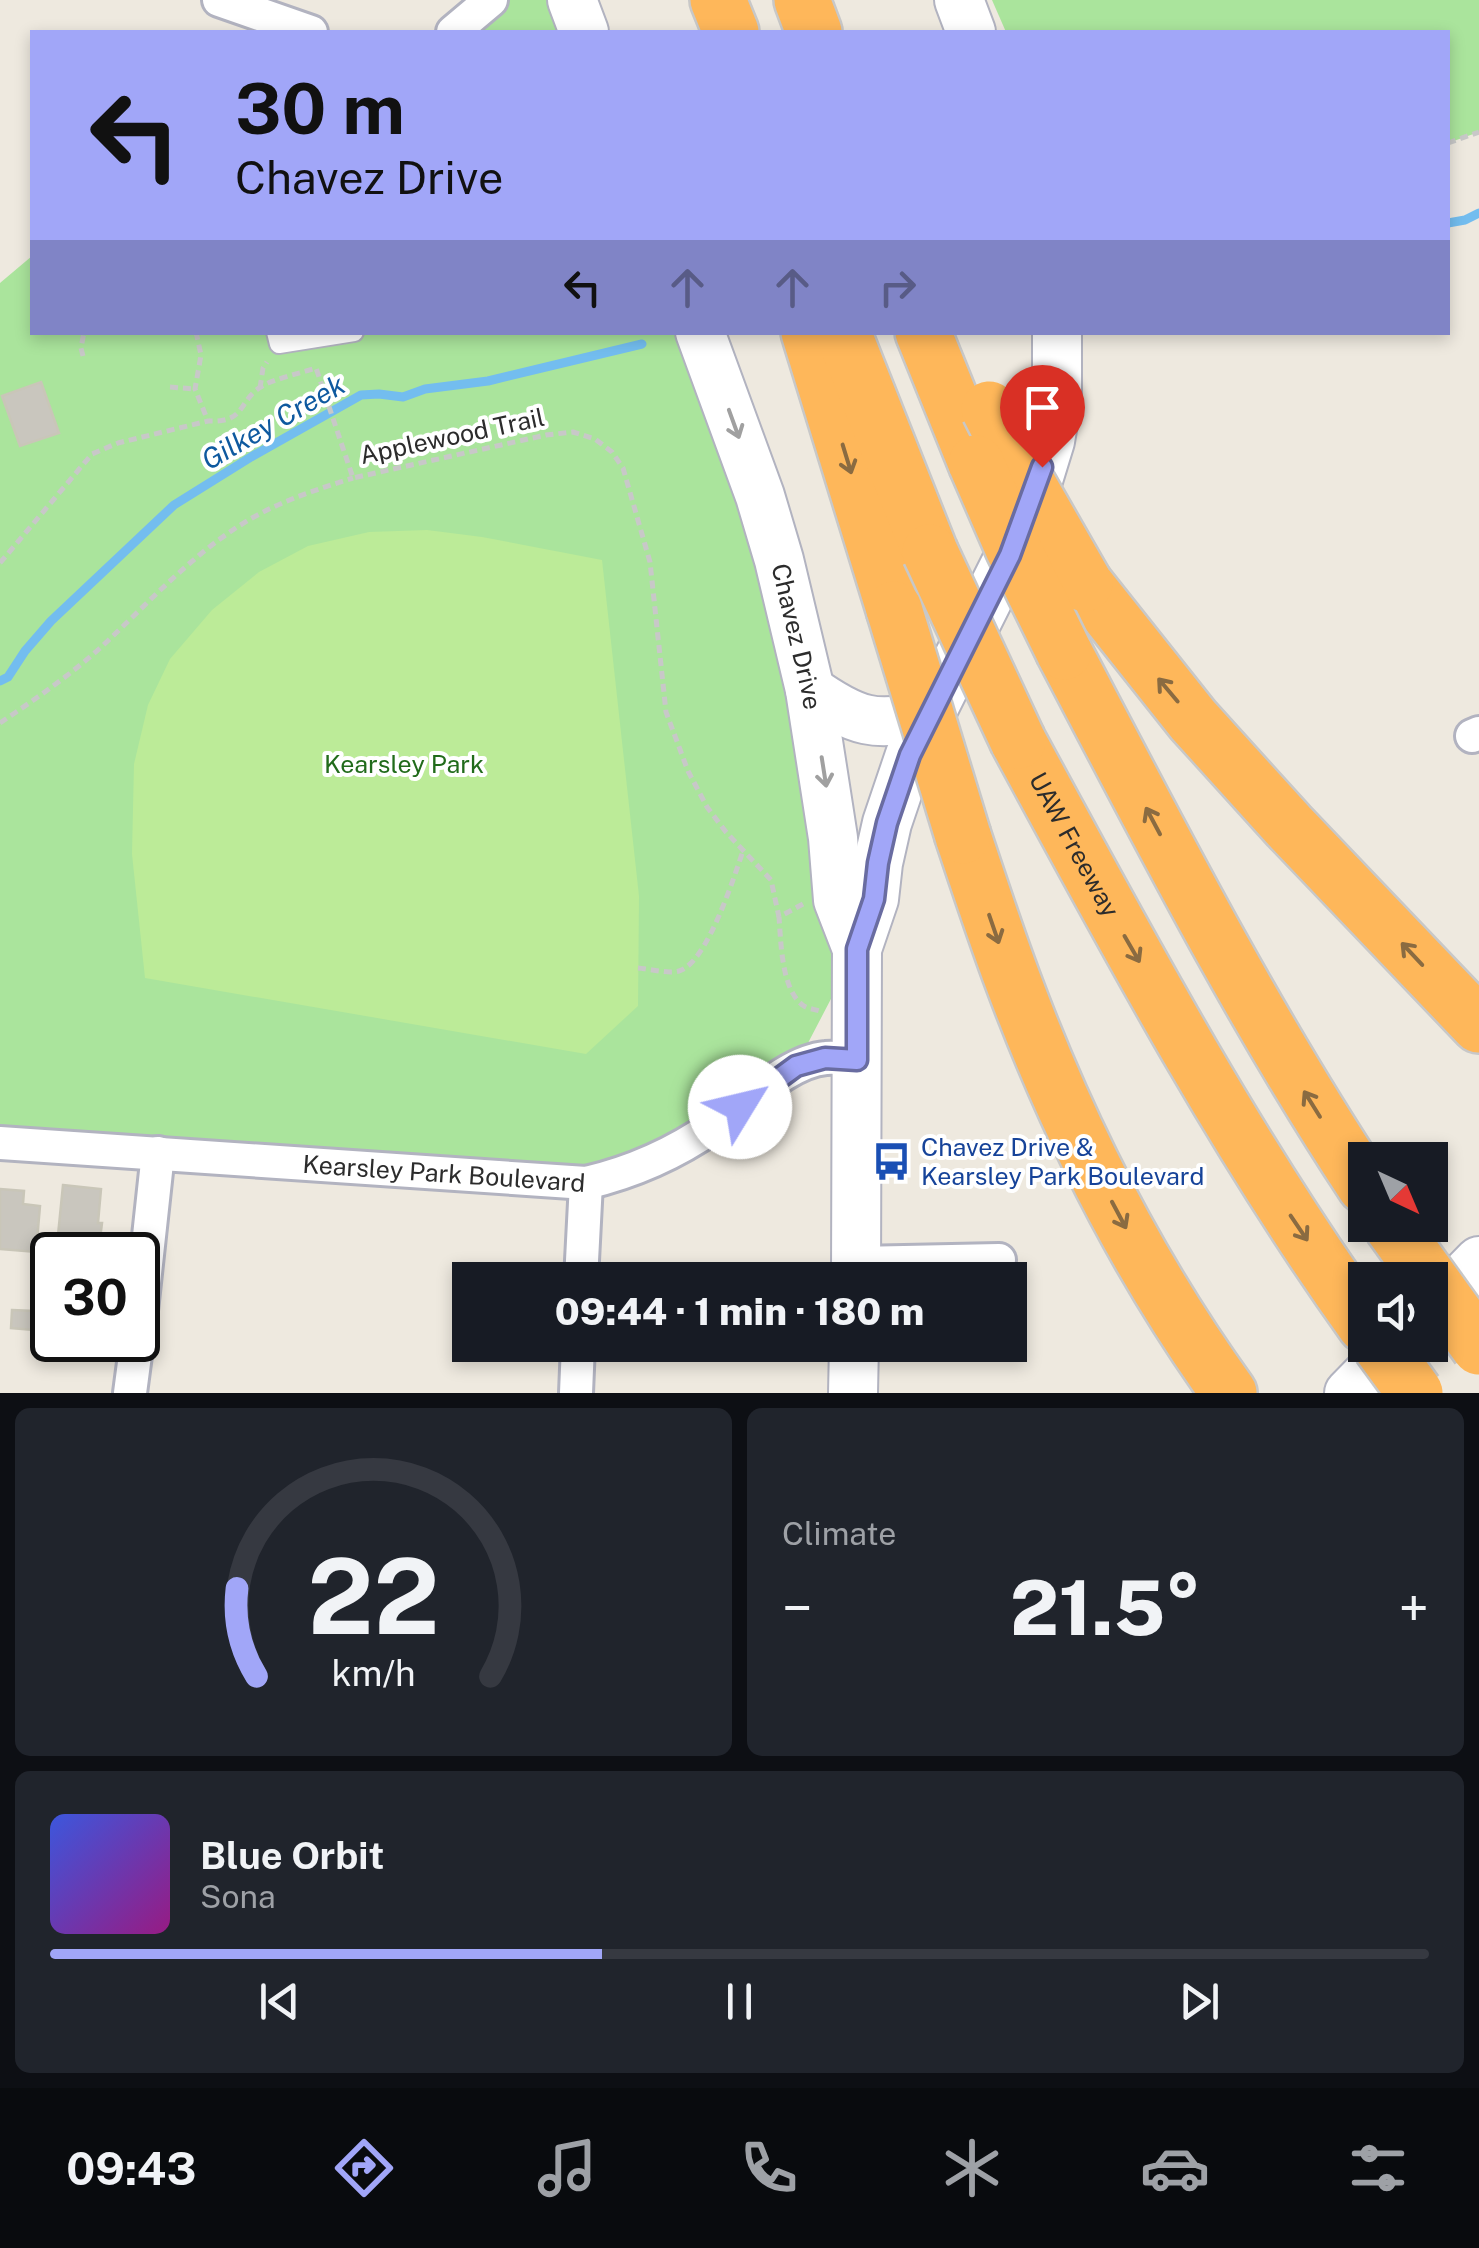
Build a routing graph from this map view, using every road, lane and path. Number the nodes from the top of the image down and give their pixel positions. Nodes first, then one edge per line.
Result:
1 (218, 0) edge
2 (491, 0) edge
3 (572, 0) edge
4 (802, 0) edge
5 (959, 0) edge
6 (305, 30) edge
7 (462, 30) edge
8 (583, 30) edge
9 (813, 30) edge
10 (971, 30) edge
11 (1479, 132) edge
12 (1450, 142) edge
13 (83, 335) edge
14 (197, 335) edge
15 (277, 335) edge
16 (335, 335) edge
17 (701, 335) edge
18 (810, 335) edge
19 (844, 335) edge
20 (924, 335) edge
21 (951, 335) edge
22 (1057, 335) edge
23 (83, 356) dead end
24 (170, 387) dead end
25 (195, 389) junction
26 (208, 421) junction
27 (352, 474) junction
28 (0, 562) edge
29 (810, 690) junction
30 (930, 713) junction
31 (0, 723) edge
32 (743, 851) junction
33 (779, 917) dead end
34 (857, 949) junction
35 (638, 968) dead end
36 (1479, 1025) edge
37 (857, 1060) junction
38 (0, 1143) edge
39 (158, 1153) junction
40 (1348, 1159) edge
41 (586, 1182) junction
42 (149, 1232) edge
43 (1402, 1242) edge
44 (999, 1260) dead end
45 (1479, 1261) edge
46 (582, 1262) edge
47 (856, 1262) edge
48 (973, 1262) edge
49 (1448, 1293) edge
50 (1348, 1300) edge
51 (1479, 1347) edge
52 (134, 1362) edge
53 (578, 1362) edge
54 (854, 1362) edge
55 (1379, 1362) edge
56 (1392, 1362) edge
57 (579, 1392) edge
58 (130, 1393) edge
59 (853, 1393) edge
60 (1229, 1393) edge
61 (1349, 1393) edge
62 (1414, 1393) edge

1 - 6 street
2 - 7 street
3 - 8 main road
4 - 9 highway
5 - 10 main road
11 - 12 path
13 - 23 path
14 - 25 path
15 - 16 lane
17 -> 29 main road, Chavez Drive
18 -> 60 highway, bridge
19 -> 50 highway, UAW Freeway, bridge
40 -> 20 highway, bridge
36 -> 21 highway, bridge
22 - 30 main road, Chavez Drive
24 - 25 path
25 - 26 path
26 - 27 path, Applewood Trail
26 - 28 path, Applewood Trail
27 - 31 path
27 - 32 path, Applewood Trail
29 - 30 main road
29 -> 34 main road, Chavez Drive
30 - 34 main road, Chavez Drive
32 - 33 path, Applewood Trail
32 - 35 path
34 - 37 main road, Chavez Drive
37 - 41 street, Kearsley Park Boulevard
37 - 47 main road, Chavez Drive
38 - 39 street, Kearsley Park Boulevard
39 - 41 street, Kearsley Park Boulevard
39 - 42 street
41 - 46 street
43 - 51 highway, bridge
44 - 48 street
45 - 49 main road
52 - 58 street
53 - 57 street
54 - 59 main road
55 - 61 main road
56 - 62 highway, bridge

